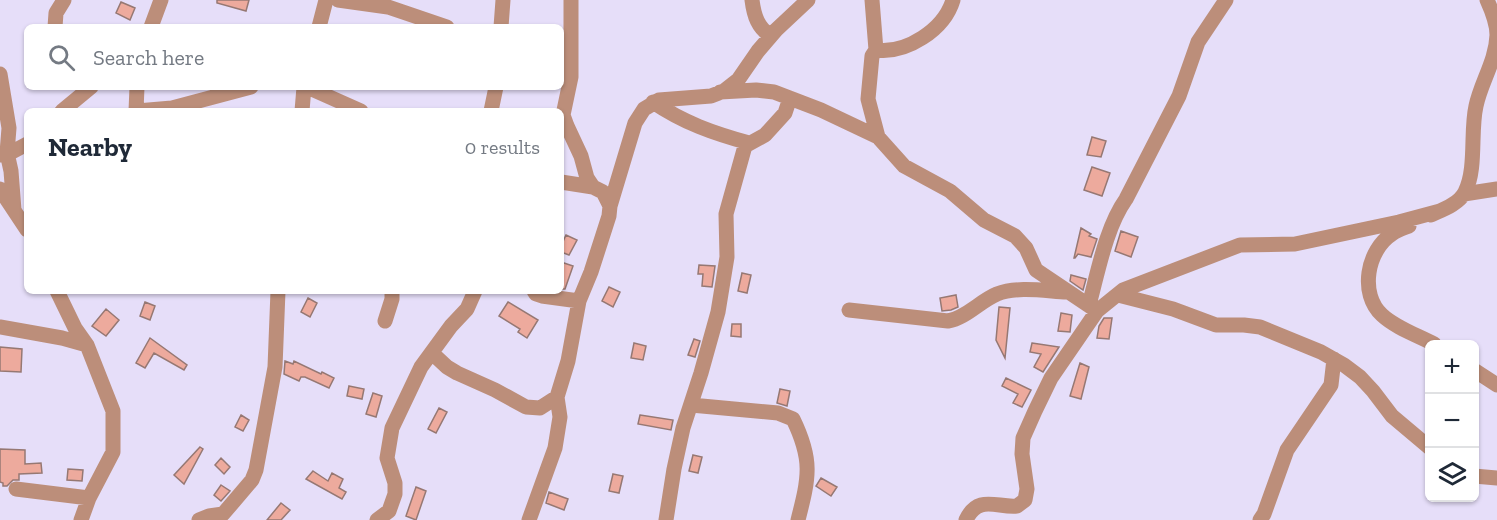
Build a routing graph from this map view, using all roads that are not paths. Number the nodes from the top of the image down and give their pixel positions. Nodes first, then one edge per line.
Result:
1 (64, 0) edge
2 (161, 0) edge
3 (326, 0) edge
4 (338, 0) edge
5 (503, 0) edge
6 (572, 0) edge
7 (752, 0) edge
8 (808, 0) edge
9 (872, 0) edge
10 (953, 0) edge
11 (1226, 0) edge
12 (1487, 0) edge
13 (402, 5) edge
14 (55, 24) edge
15 (152, 24) edge
16 (320, 24) edge
17 (441, 24) edge
18 (501, 24) edge
19 (771, 36) junction
20 (876, 50) junction
21 (0, 74) edge
22 (83, 90) edge
23 (137, 90) edge
24 (240, 90) edge
25 (305, 90) edge
26 (312, 90) edge
27 (495, 90) edge
28 (720, 92) junction
29 (790, 98) junction
30 (653, 102) junction
31 (65, 108) edge
32 (137, 108) edge
33 (172, 108) edge
34 (302, 108) edge
35 (354, 108) edge
36 (491, 108) edge
37 (564, 110) edge
38 (564, 117) edge
39 (878, 137) junction
40 (749, 143) junction
41 (24, 145) edge
42 (3, 154) edge
43 (564, 182) edge
44 (593, 187) junction
45 (0, 189) edge
46 (1497, 189) edge
47 (1464, 194) junction
48 (610, 206) junction
49 (14, 210) junction
50 (1440, 211) junction
51 (24, 225) edge
52 (1067, 292) junction
53 (58, 294) edge
54 (278, 294) edge
55 (392, 294) edge
56 (474, 294) edge
57 (539, 294) edge
58 (1119, 294) junction
59 (579, 302) junction
60 (1093, 308) junction
61 (849, 310) dead end
62 (385, 321) dead end
63 (0, 327) edge
64 (1425, 340) edge
65 (87, 345) junction
66 (432, 353) junction
67 (1334, 359) junction
68 (1479, 373) edge
69 (1497, 385) edge
70 (557, 397) junction
71 (692, 405) junction
72 (1425, 444) edge
73 (1479, 476) edge
74 (1497, 478) edge
75 (16, 489) dead end
76 (89, 498) junction
77 (804, 518) edge
78 (81, 520) edge
79 (199, 520) edge
80 (377, 520) edge
81 (529, 520) edge
82 (666, 520) edge
83 (966, 520) edge
84 (1260, 520) edge

1 - 14 street
2 - 15 street
3 - 16 street
4 - 13 street
5 - 18 street
6 - 37 street
7 - 19 street
8 - 19 street
9 - 20 street
10 - 20 street
11 - 60 street
12 - 47 street
13 - 17 street
19 - 28 street
20 - 39 street
21 - 42 street
22 - 31 street
23 - 32 street
24 - 33 street
25 - 34 street
26 - 35 street
27 - 36 street
28 - 29 street
28 - 30 street
29 - 39 street
29 - 40 street
30 - 40 street
30 - 48 street
38 - 44 street
39 - 52 street
40 - 71 street
41 - 42 street
42 - 49 street
43 - 44 street
44 - 48 street
45 - 49 street
46 - 47 street
47 - 50 street
48 - 59 street
49 - 51 street
50 - 58 street
50 - 64 street
52 - 60 street
52 - 61 street
53 - 65 street
54 - 79 street
55 - 62 street
56 - 66 street
57 - 59 street
58 - 60 street
58 - 67 street
59 - 70 street
60 - 83 street
63 - 65 street
65 - 76 street
66 - 70 street
66 - 80 street
67 - 72 street
67 - 84 street
68 - 69 street
70 - 81 street
71 - 77 street
71 - 82 street
73 - 74 street
75 - 76 street
76 - 78 street

